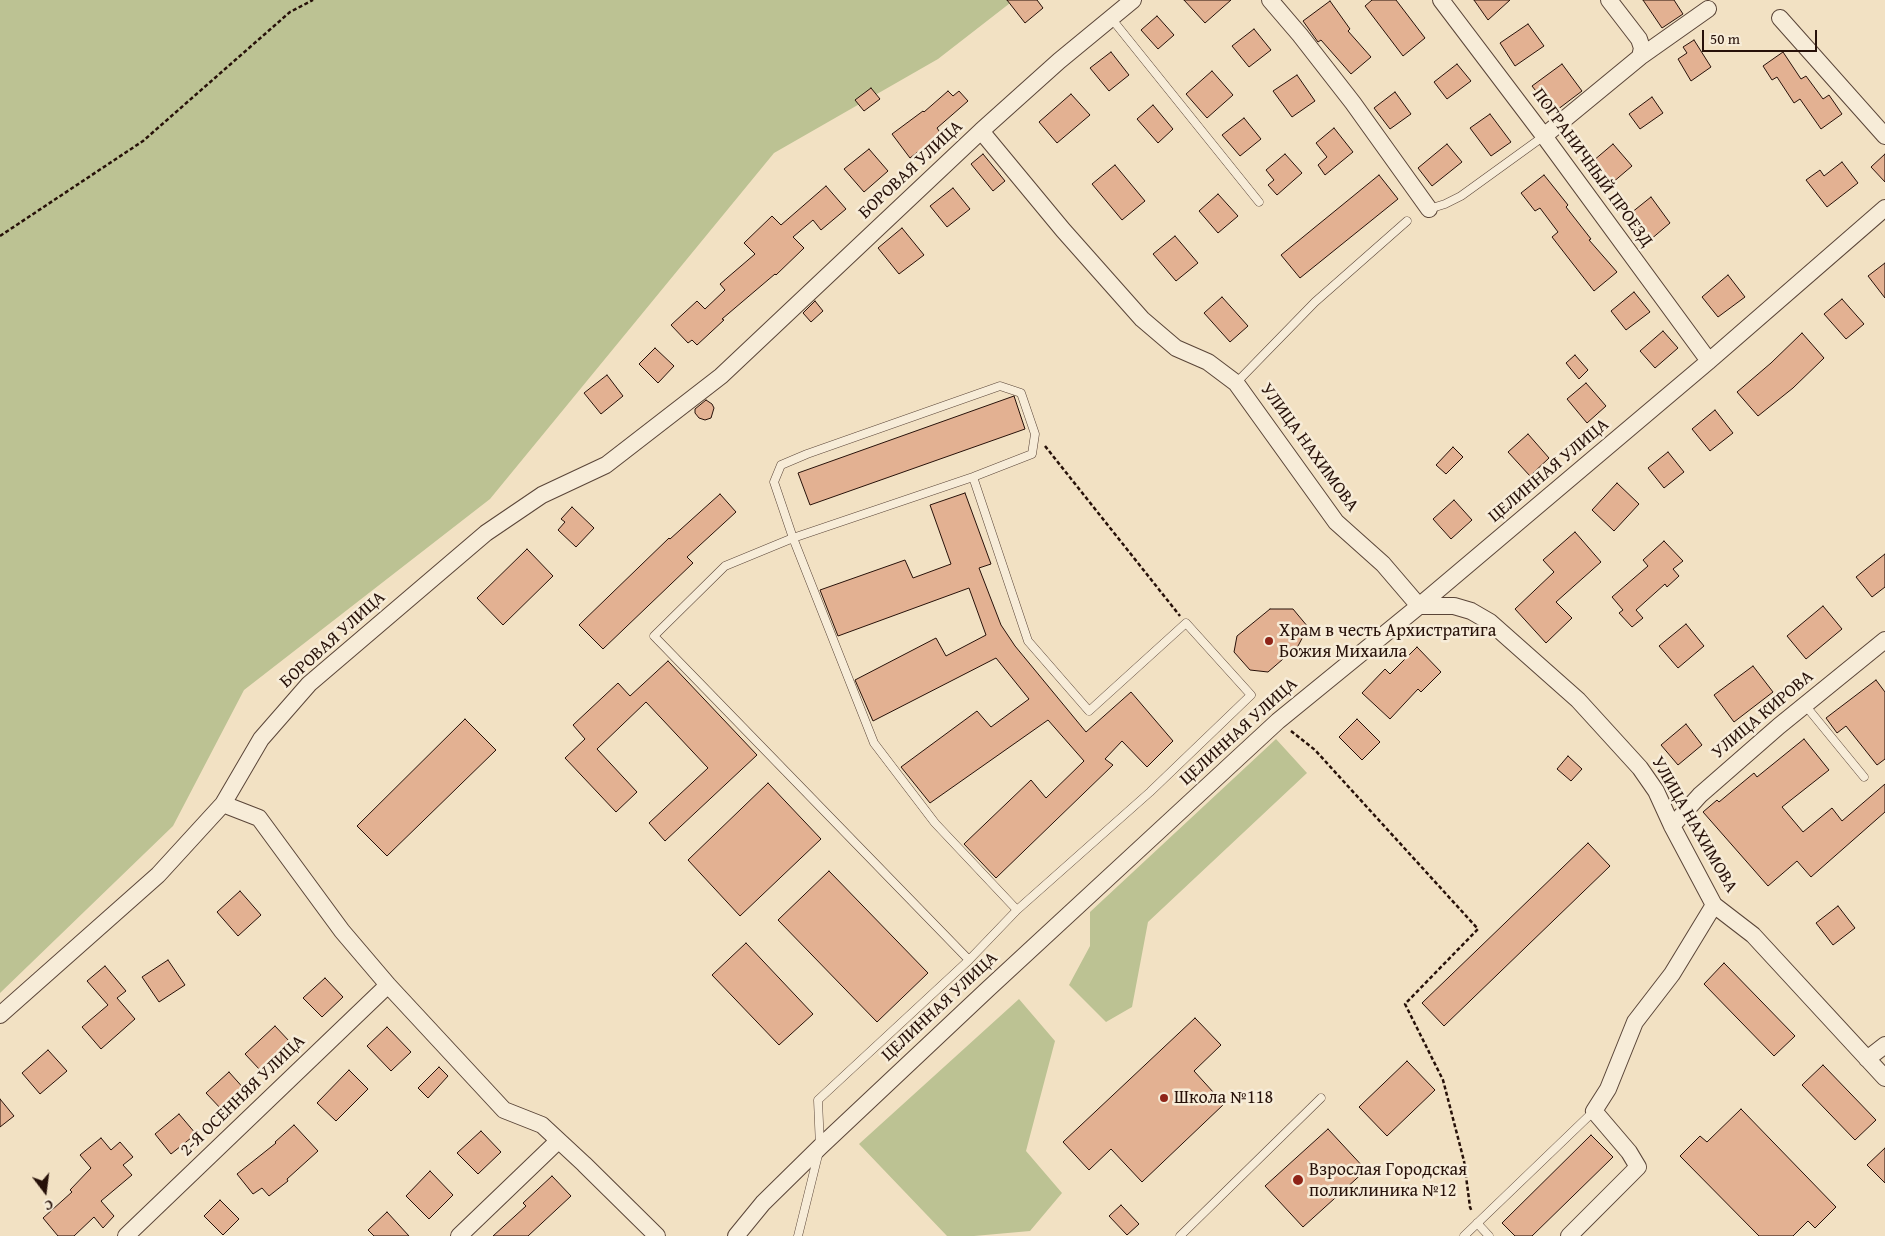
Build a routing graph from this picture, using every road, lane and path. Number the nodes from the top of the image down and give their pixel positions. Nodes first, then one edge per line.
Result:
1 (313, 0) edge
2 (1133, 0) edge
3 (1270, 0) edge
4 (1442, 0) edge
5 (1609, 0) edge
6 (1708, 9) dead end
7 (1111, 18) junction
8 (1780, 18) dead end
9 (1640, 57) junction
10 (981, 131) junction
11 (1544, 136) junction
12 (1885, 136) edge
13 (1259, 202) dead end
14 (1885, 208) edge
15 (1429, 209) joint
16 (1407, 221) dead end
17 (0, 236) edge
18 (1709, 362) junction
19 (1236, 384) junction
20 (1035, 434) junction
21 (973, 476) junction
22 (793, 538) junction
23 (1419, 606) junction
24 (1186, 623) junction
25 (1885, 640) edge
26 (1805, 705) junction
27 (1278, 721) junction
28 (1864, 777) dead end
29 (223, 804) junction
30 (1672, 826) junction
31 (1714, 905) junction
32 (1017, 910) junction
33 (970, 960) junction
34 (388, 985) junction
35 (0, 1016) edge
36 (1885, 1045) edge
37 (1867, 1059) junction
38 (1885, 1078) edge
39 (1321, 1098) dead end
40 (1594, 1111) junction
41 (558, 1141) junction
42 (820, 1147) junction
43 (1477, 1223) junction
44 (126, 1236) edge
45 (459, 1236) edge
46 (657, 1236) edge
47 (736, 1236) edge
48 (798, 1236) edge
49 (1180, 1236) edge
50 (1464, 1236) edge
51 (1490, 1236) edge
52 (1569, 1236) edge

1 - 17 path
2 - 7 street, БОРОВАЯ УЛИЦА
3 - 15 street
4 - 11 street, ПОГРАНИЧНЫЙ ПРОЕЗД
5 - 9 street
6 - 9 street
7 - 10 street, БОРОВАЯ УЛИЦА
7 - 13 lane
8 - 12 street
9 - 11 street
10 - 19 street, УЛИЦА НАХИМОВА
10 - 29 street, БОРОВАЯ УЛИЦА
11 - 15 lane
11 - 18 street, ПОГРАНИЧНЫЙ ПРОЕЗД
14 - 18 street, ЦЕЛИННАЯ УЛИЦА
16 - 19 lane
18 - 23 street, ЦЕЛИННАЯ УЛИЦА
19 - 23 street, УЛИЦА НАХИМОВА
20 - 21 lane
20 - 22 lane
20 - 24 path
21 - 22 lane
21 - 24 lane
22 - 32 lane
22 - 33 lane
23 - 27 street, ЦЕЛИННАЯ УЛИЦА
23 - 30 street, УЛИЦА НАХИМОВА
24 - 32 lane
25 - 26 street, УЛИЦА КИРОВА
26 - 28 lane
26 - 30 street, УЛИЦА КИРОВА
27 - 42 street, ЦЕЛИННАЯ УЛИЦА
27 - 43 path
29 - 34 street
29 - 35 street, БОРОВАЯ УЛИЦА
30 - 31 street, УЛИЦА НАХИМОВА
31 - 37 street, УЛИЦА НАХИМОВА
31 - 40 street
32 - 33 lane
33 - 42 lane
34 - 41 street
34 - 44 street, 2-Я ОСЕННЯЯ УЛИЦА
36 - 37 street
37 - 38 street, УЛИЦА НАХИМОВА
39 - 49 lane
40 - 43 lane
40 - 52 street
41 - 45 street
41 - 46 street
42 - 47 street, ЦЕЛИННАЯ УЛИЦА
42 - 48 lane
43 - 50 lane
43 - 51 lane

